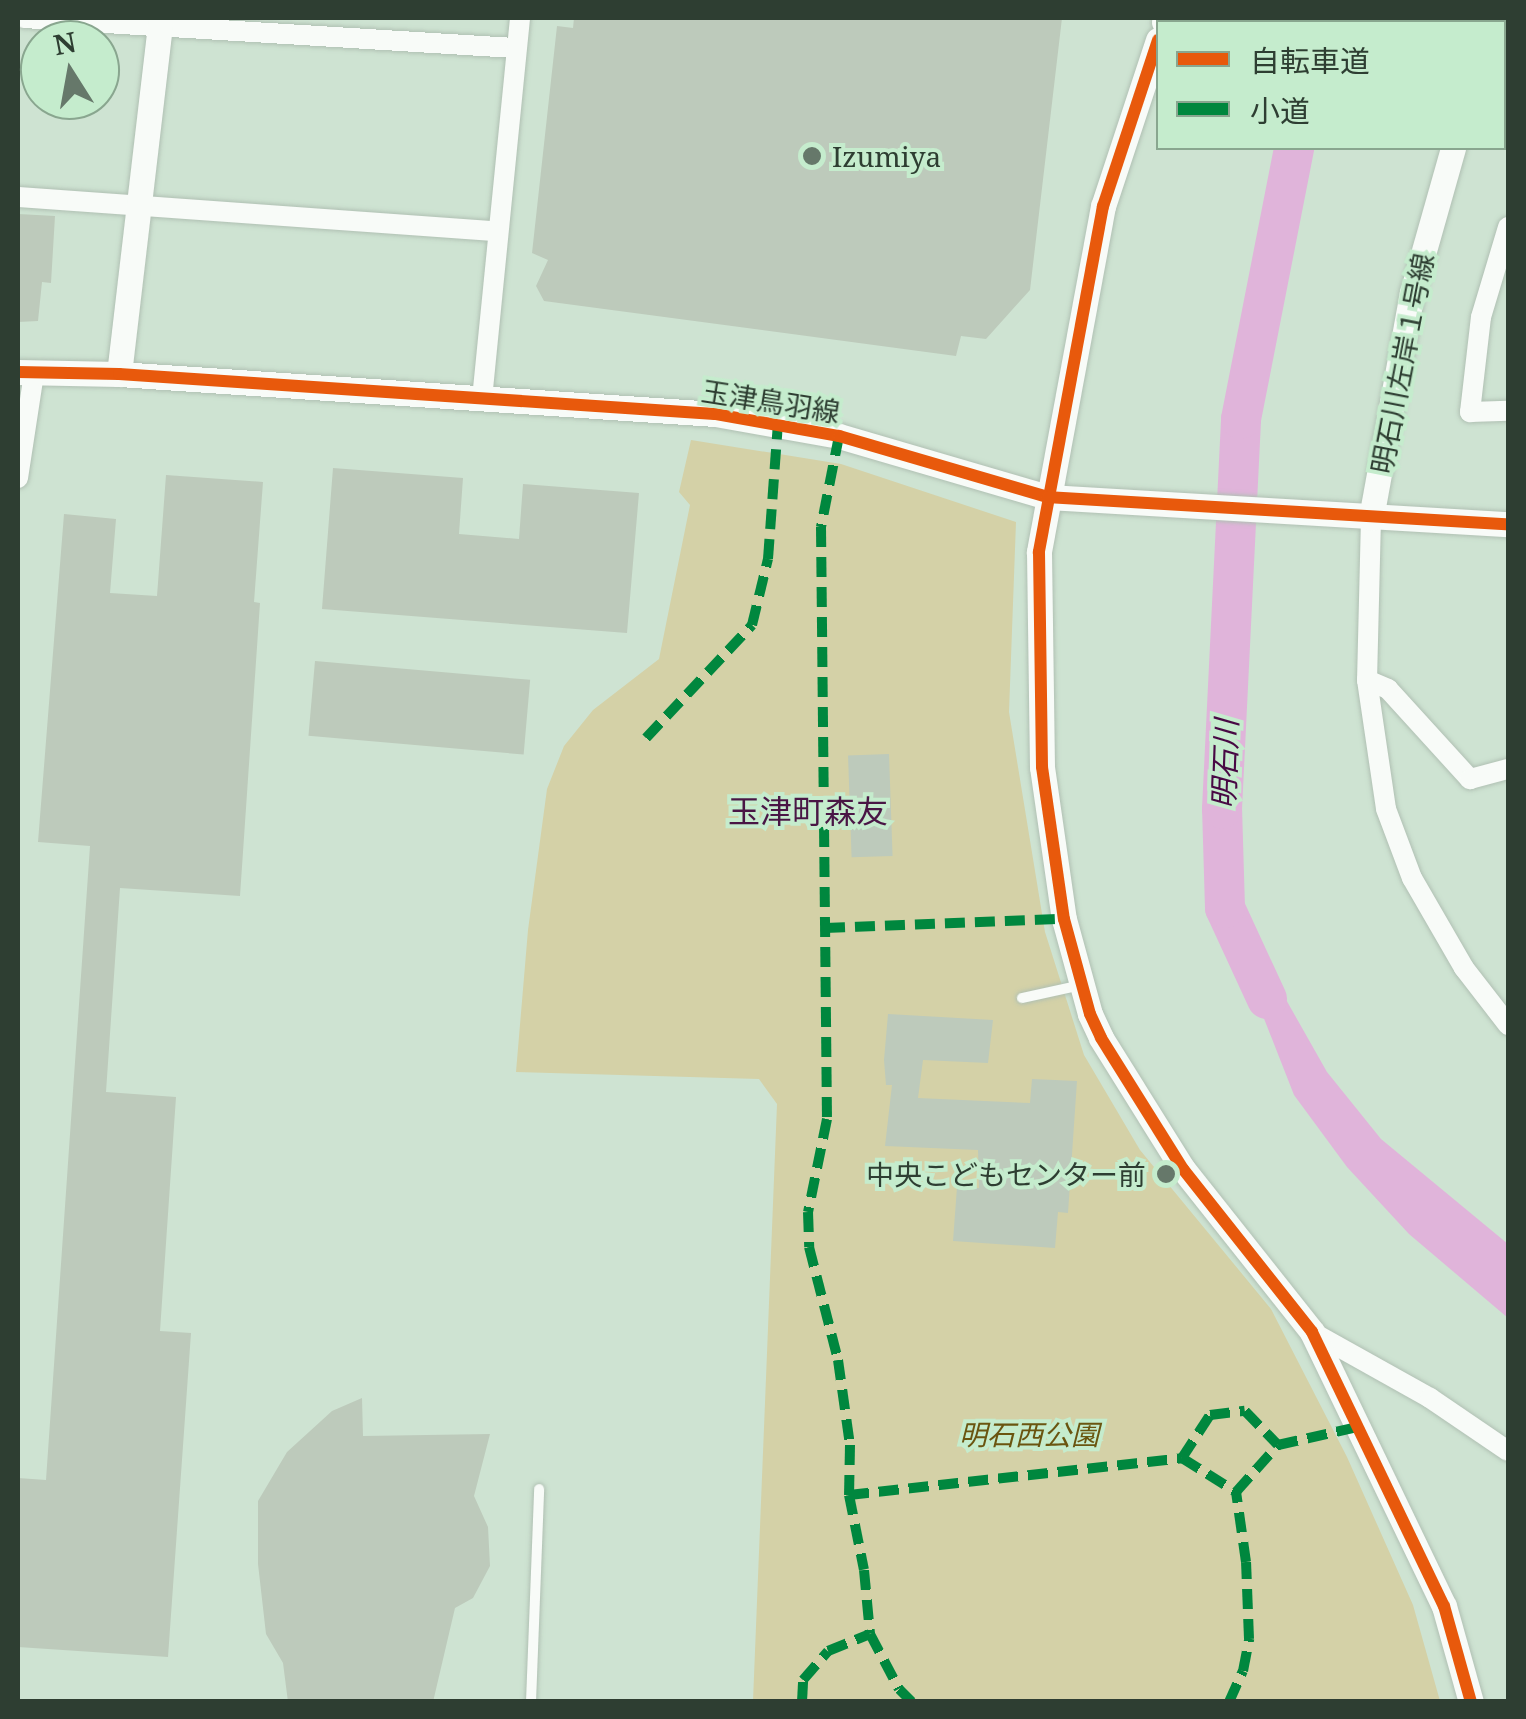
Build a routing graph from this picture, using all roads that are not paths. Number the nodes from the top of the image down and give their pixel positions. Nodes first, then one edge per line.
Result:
1 (24, 18) edge
2 (520, 18) edge
3 (160, 22) edge
4 (1156, 46) edge
5 (516, 48) junction
6 (1451, 150) edge
7 (18, 197) edge
8 (138, 206) junction
9 (1508, 227) edge
10 (498, 231) junction
11 (26, 372) edge
12 (118, 374) junction
13 (482, 399) junction
14 (1508, 411) edge
15 (18, 478) edge
16 (1048, 497) junction
17 (1371, 518) junction
18 (1508, 524) edge
19 (1367, 680) junction
20 (1508, 769) edge
21 (1082, 985) junction
22 (1022, 998) dead end
23 (1508, 1025) edge
24 (1312, 1332) junction
25 (1508, 1451) edge
26 (538, 1489) dead end
27 (532, 1702) edge
28 (1472, 1702) edge

1 - 3 street
2 - 5 street
3 - 5 street
3 - 8 street
4 - 16 street
5 - 10 street
6 - 17 street, 明石川左岸１号線
7 - 8 street
8 - 10 street
8 - 12 street
9 - 14 street
10 - 13 street
11 - 12 street, 玉津鳥羽線
11 - 15 street
12 - 13 street, 玉津鳥羽線
13 - 16 street, 玉津鳥羽線
16 - 17 street, 玉津鳥羽線
16 - 21 street
17 - 18 street, 玉津鳥羽線
17 - 19 street, 明石川左岸１号線
19 - 20 street
19 - 23 street, 明石川左岸１号線
21 - 22 lane
21 - 24 street
24 - 25 street
24 - 28 street
26 - 27 lane

